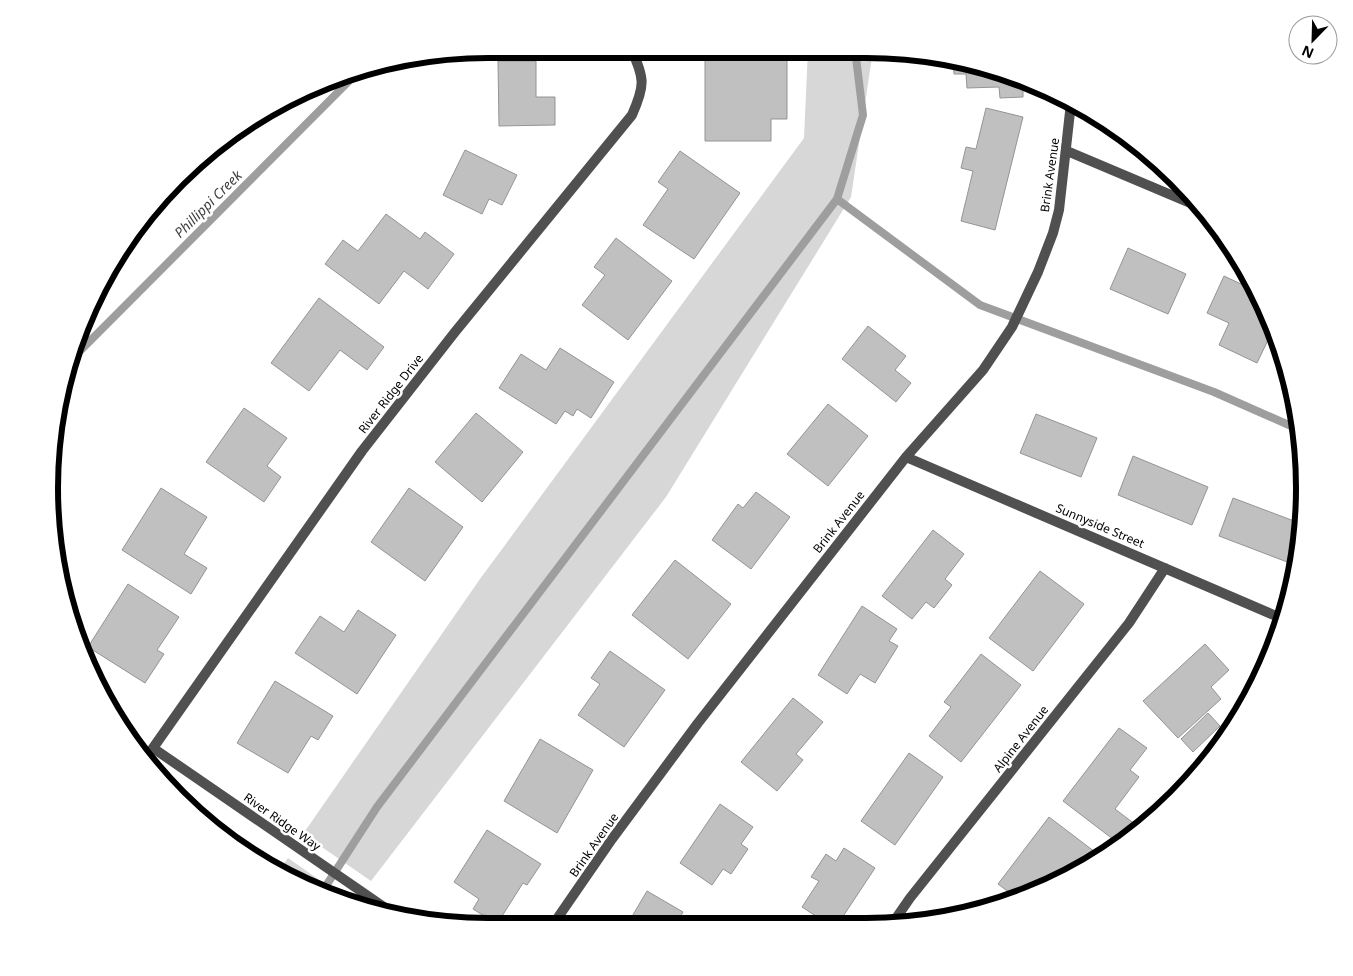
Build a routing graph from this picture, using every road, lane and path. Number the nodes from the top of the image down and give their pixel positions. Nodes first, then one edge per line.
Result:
1 (636, 58) edge
2 (1070, 110) edge
3 (1067, 151) junction
4 (1186, 201) edge
5 (906, 457) junction
6 (1165, 568) junction
7 (1276, 616) edge
8 (153, 748) junction
9 (149, 754) edge
10 (380, 905) edge
11 (558, 918) edge
12 (896, 918) edge

1 - 8 street, River Ridge Drive
2 - 3 street, Brink Avenue
3 - 4 street
3 - 5 street, Brink Avenue
5 - 6 street, Sunnyside Street
5 - 11 street, Brink Avenue
6 - 7 street, Sunnyside Street
6 - 12 street, Alpine Avenue
8 - 9 street, River Ridge Drive
8 - 10 street, River Ridge Way

